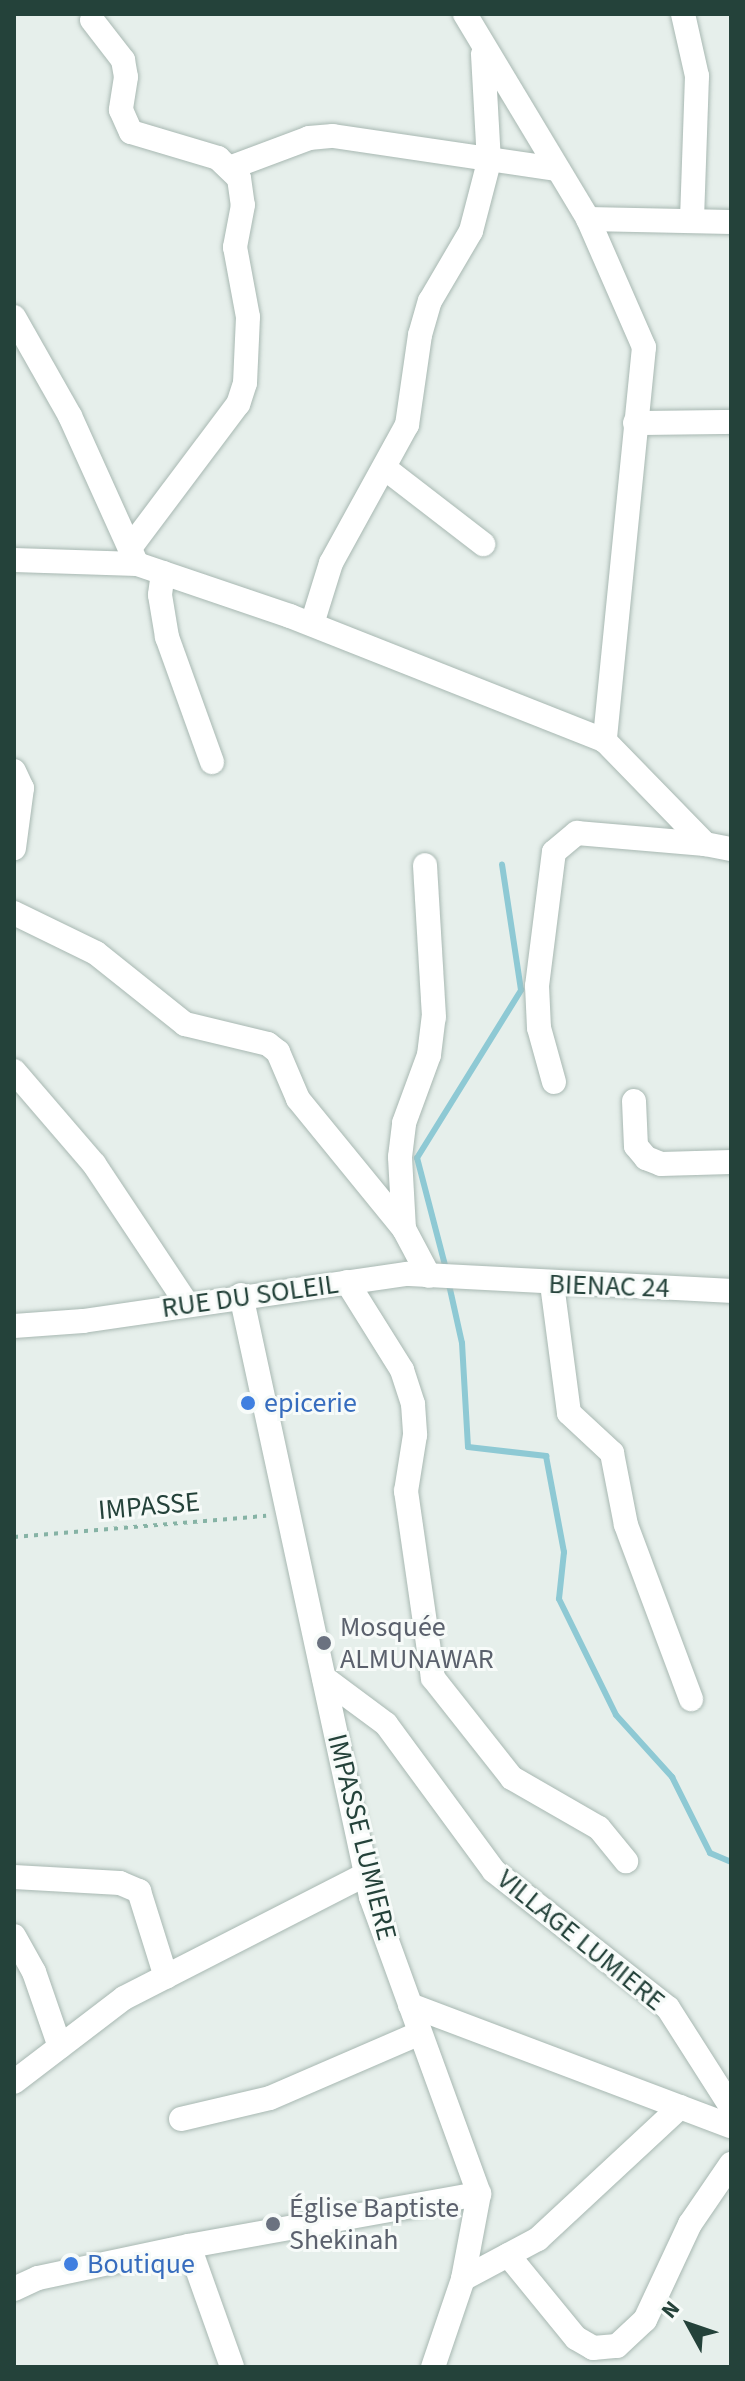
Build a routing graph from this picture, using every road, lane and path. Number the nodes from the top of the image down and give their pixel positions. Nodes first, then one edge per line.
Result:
1 (465, 14) edge
2 (683, 14) edge
3 (92, 20) dead end
4 (483, 51) junction
5 (489, 162) junction
6 (232, 167) junction
7 (556, 169) junction
8 (588, 219) junction
9 (692, 221) junction
10 (731, 222) edge
11 (14, 317) edge
12 (731, 422) edge
13 (635, 423) junction
14 (386, 469) junction
15 (483, 544) dead end
16 (133, 556) junction
17 (14, 560) edge
18 (163, 573) junction
19 (312, 624) junction
20 (605, 741) junction
21 (212, 762) dead end
22 (14, 771) edge
23 (705, 844) junction
24 (14, 848) edge
25 (731, 849) edge
26 (425, 865) dead end
27 (14, 913) edge
28 (14, 1071) edge
29 (554, 1082) dead end
30 (634, 1101) dead end
31 (731, 1162) edge
32 (404, 1229) junction
33 (418, 1275) junction
34 (347, 1282) junction
35 (486, 1282) joint
36 (552, 1284) junction
37 (731, 1291) edge
38 (241, 1295) junction
39 (187, 1304) junction
40 (14, 1326) edge
41 (288, 1514) junction
42 (14, 1537) edge
43 (324, 1678) junction
44 (691, 1699) dead end
45 (626, 1861) dead end
46 (366, 1874) junction
47 (14, 1877) edge
48 (14, 1936) edge
49 (166, 1977) junction
50 (410, 2005) junction
51 (420, 2033) junction
52 (60, 2047) junction
53 (14, 2082) edge
54 (680, 2107) junction
55 (731, 2107) edge
56 (181, 2119) dead end
57 (731, 2126) edge
58 (731, 2164) edge
59 (479, 2194) junction
60 (189, 2246) junction
61 (508, 2255) junction
62 (463, 2279) junction
63 (14, 2289) edge
64 (232, 2367) edge
65 (433, 2367) edge

1 - 4 street
2 - 9 street
3 - 6 street
4 - 5 street
4 - 7 street
5 - 6 street
5 - 7 street
5 - 14 street
6 - 16 street
7 - 8 street
8 - 9 street
8 - 13 street
9 - 10 street
11 - 16 street
12 - 13 street
13 - 20 street
14 - 15 street
14 - 19 street
16 - 17 street
16 - 18 street
18 - 19 street
18 - 21 street
19 - 20 street
20 - 23 street
22 - 24 street
23 - 25 street
23 - 29 street
26 - 32 street
27 - 32 street
28 - 39 street
30 - 31 street
32 - 33 street
33 - 34 street, RUE DU SOLEIL
33 - 35 street, RUE DU SOLEIL
34 - 38 street, RUE DU SOLEIL
34 - 45 street
35 - 36 street, BIENAC 24
36 - 37 street, BIENAC 24
36 - 44 street
38 - 39 street, RUE DU SOLEIL
38 - 41 street, IMPASSE LUMIERE
39 - 40 street, RUE DU SOLEIL
41 - 42 path, IMPASSE
41 - 43 street, IMPASSE LUMIERE
43 - 46 street, IMPASSE LUMIERE
43 - 55 street, VILLAGE LUMIERE
46 - 49 street
46 - 50 street, IMPASSE LUMIERE
47 - 49 street
48 - 52 street
49 - 52 street
50 - 51 street, IMPASSE LUMIERE
50 - 54 street
51 - 56 street
51 - 59 street, IMPASSE LUMIERE
52 - 53 street
54 - 57 street
54 - 61 street
58 - 61 street
59 - 60 street
59 - 62 street
60 - 63 street
60 - 64 street
61 - 62 street
62 - 65 street

